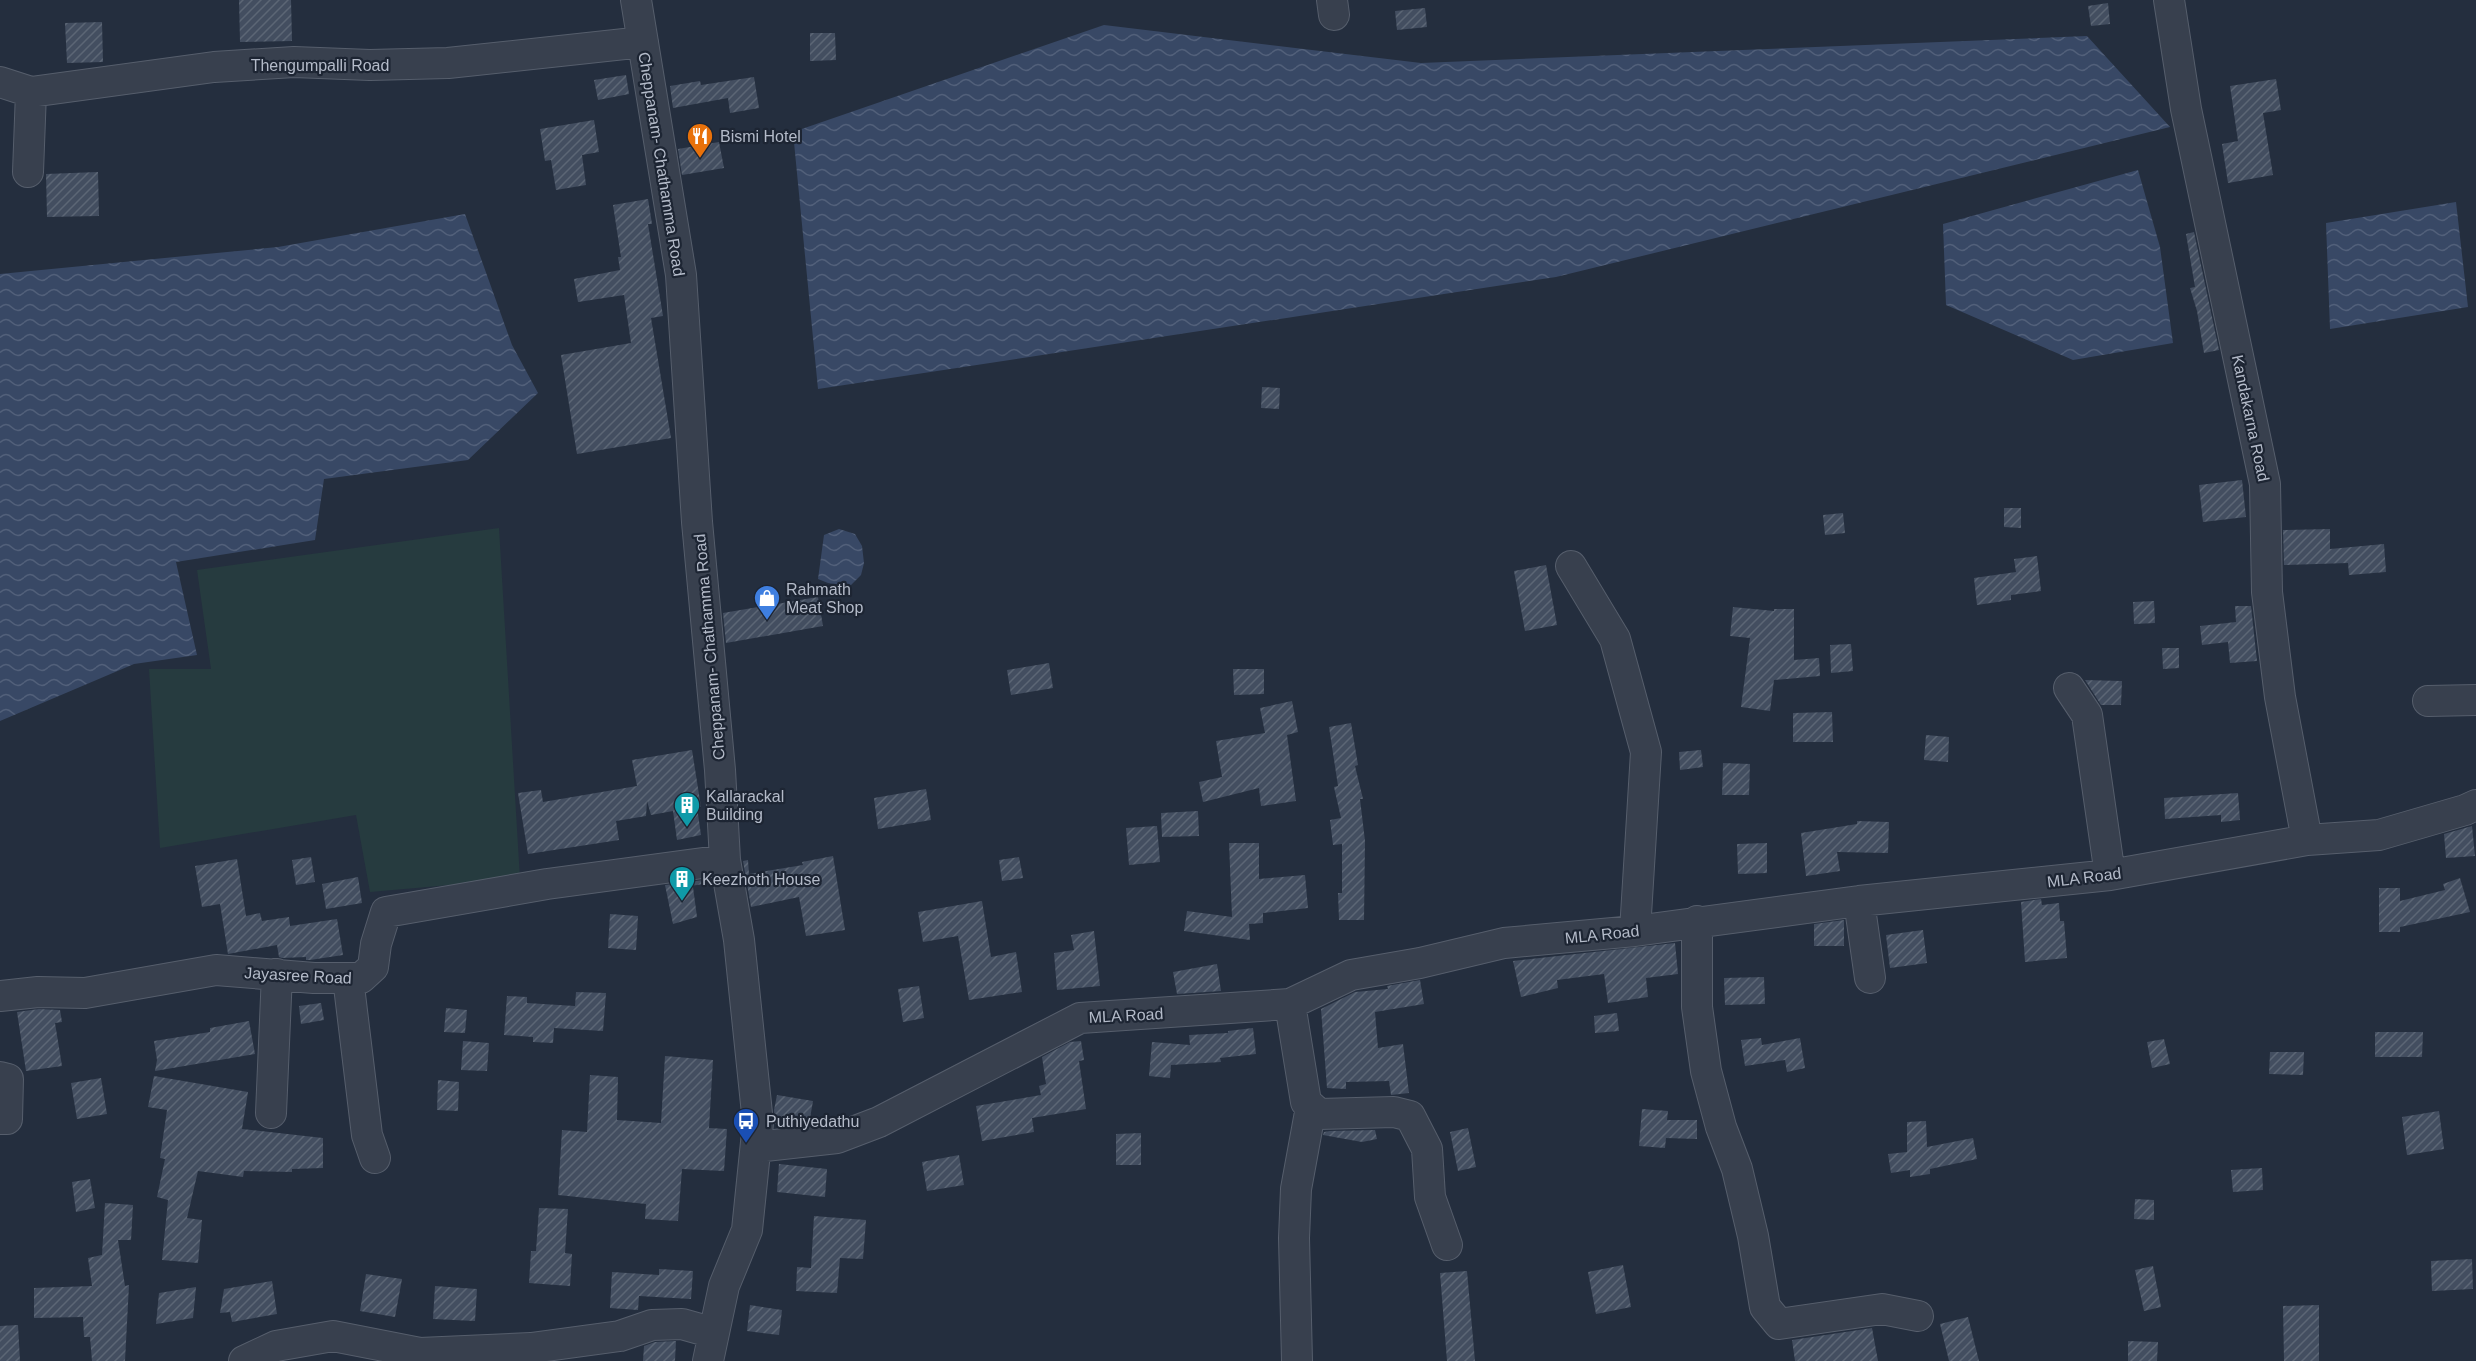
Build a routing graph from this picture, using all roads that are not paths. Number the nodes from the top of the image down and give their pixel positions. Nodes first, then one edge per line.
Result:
1 (636, 0) edge
2 (2169, 0) edge
3 (643, 42) junction
4 (0, 82) edge
5 (31, 92) junction
6 (28, 172) dead end
7 (1571, 566) dead end
8 (2069, 688) dead end
9 (2476, 700) edge
10 (2428, 701) dead end
11 (2476, 805) edge
12 (2307, 840) junction
13 (725, 860) junction
14 (2110, 875) junction
15 (1858, 901) junction
16 (1697, 921) junction
17 (1635, 931) junction
18 (277, 974) junction
19 (348, 978) junction
20 (1870, 978) dead end
21 (0, 996) edge
22 (1290, 1004) junction
23 (0, 1077) edge
24 (1311, 1107) junction
25 (271, 1113) dead end
26 (0, 1119) edge
27 (756, 1147) junction
28 (375, 1158) dead end
29 (1447, 1245) dead end
30 (1918, 1316) dead end
31 (711, 1347) edge
32 (244, 1361) edge
33 (1297, 1361) edge

1 - 3 street, Cheppanam- Chathamma Road
2 - 12 street, Kandakarna Road
3 - 5 street, Thengumpalli Road
3 - 13 street, Cheppanam- Chathamma Road
4 - 5 street, Thengumpalli Road
5 - 6 street
7 - 17 street
8 - 14 street
9 - 10 street
11 - 12 street, MLA Road
12 - 14 street, MLA Road
13 - 19 street, Jayasree Road
13 - 27 street, Cheppanam- Chathamma Road
14 - 15 street, MLA Road
15 - 16 street, MLA Road
15 - 20 street
16 - 17 street, MLA Road
16 - 30 street
17 - 22 street, MLA Road
18 - 19 street, Jayasree Road
18 - 21 street, Jayasree Road
18 - 25 street
19 - 28 street
22 - 24 street
22 - 27 street, MLA Road
23 - 26 street
24 - 29 street
24 - 33 street
27 - 31 street, Cheppanam- Chathamma Road
31 - 32 street

